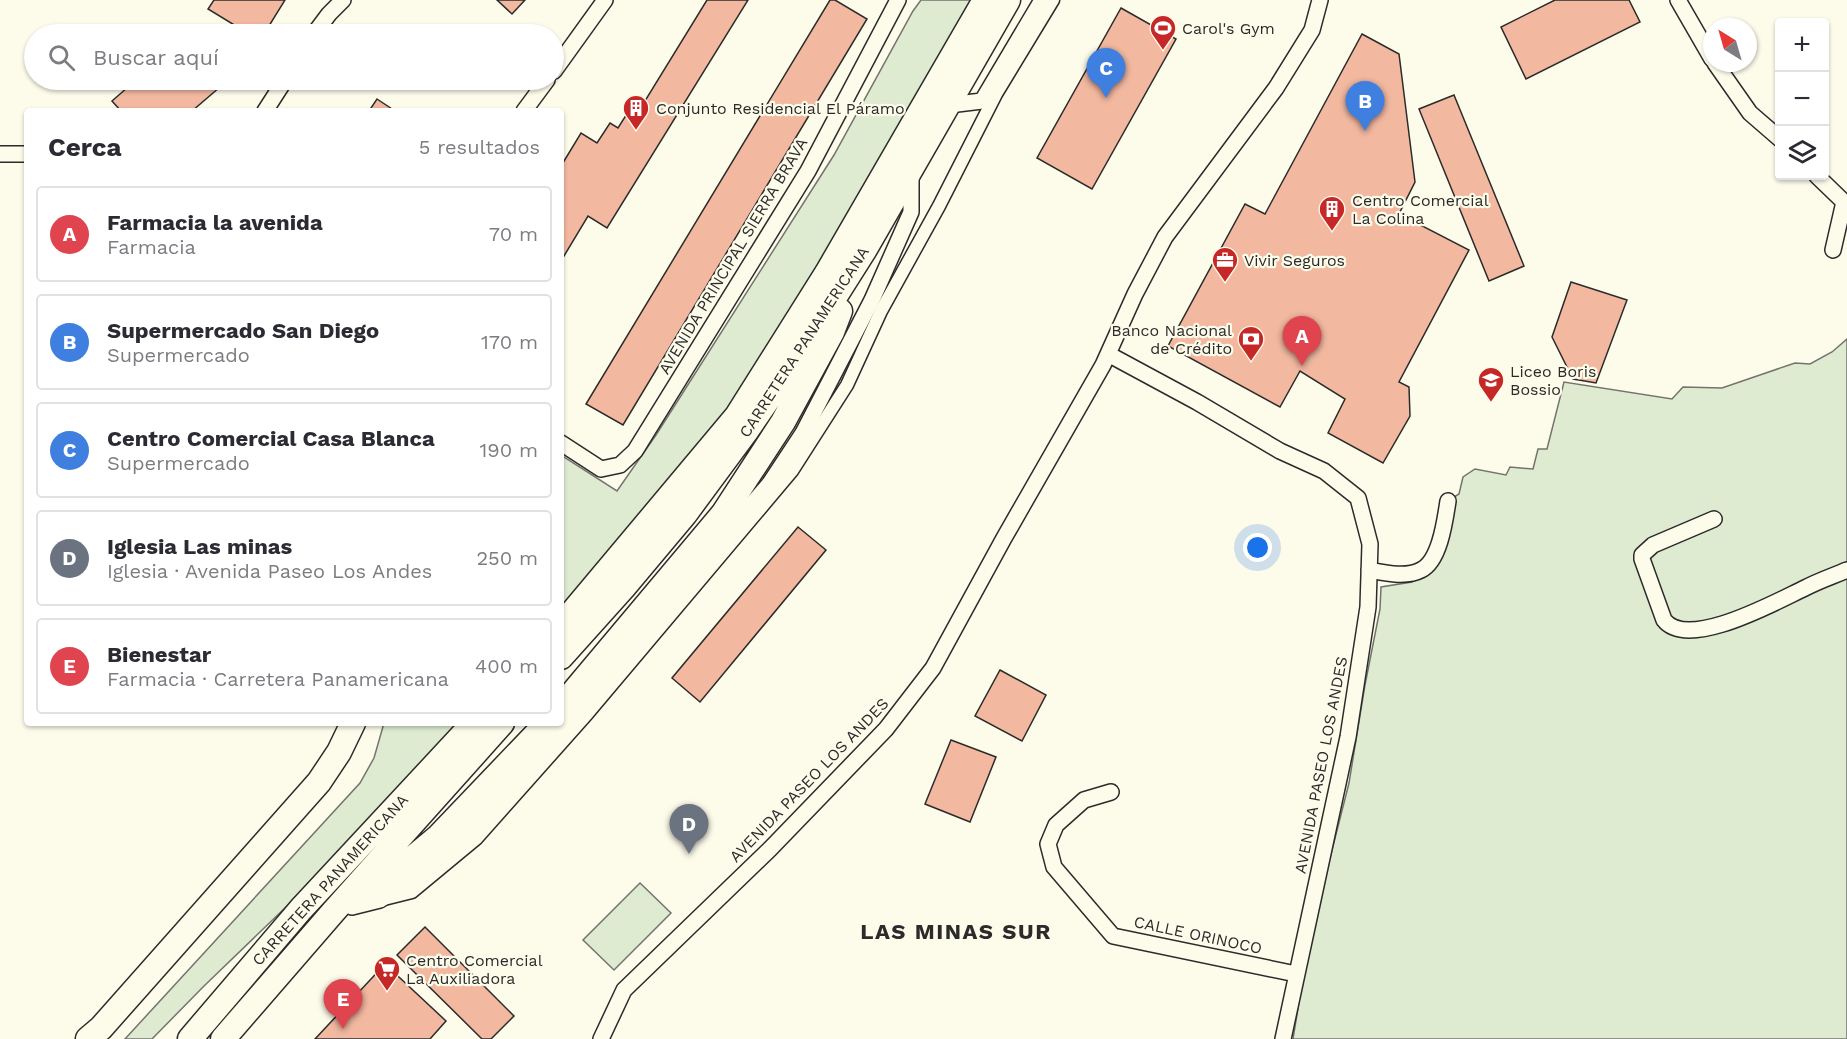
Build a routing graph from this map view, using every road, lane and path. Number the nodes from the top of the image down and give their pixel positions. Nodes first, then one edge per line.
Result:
1 (343, 0) edge
2 (605, 0) edge
3 (898, 0) edge
4 (985, 0) edge
5 (1008, 0) edge
6 (1042, 0) edge
7 (1053, 0) edge
8 (1320, 0) edge
9 (1678, 0) edge
10 (322, 24) edge
11 (1703, 43) edge
12 (564, 56) edge
13 (1721, 72) edge
14 (279, 90) edge
15 (540, 90) edge
16 (949, 105) junction
17 (267, 108) edge
18 (526, 108) edge
19 (1775, 135) edge
20 (24, 153) edge
21 (0, 154) edge
22 (911, 167) junction
23 (1821, 180) edge
24 (1845, 204) edge
25 (865, 249) junction
26 (1833, 250) dead end
27 (1105, 360) junction
28 (564, 445) edge
29 (1448, 501) dead end
30 (1714, 519) dead end
31 (1369, 570) junction
32 (1847, 570) edge
33 (564, 623) edge
34 (564, 654) edge
35 (564, 701) edge
36 (564, 722) edge
37 (343, 726) edge
38 (352, 726) edge
39 (471, 726) edge
40 (499, 726) edge
41 (542, 726) edge
42 (561, 726) edge
43 (339, 752) junction
44 (1111, 792) dead end
45 (380, 900) junction
46 (301, 909) junction
47 (334, 911) junction
48 (1296, 974) junction
49 (88, 1039) edge
50 (172, 1039) edge
51 (189, 1039) edge
52 (223, 1039) edge
53 (601, 1039) edge
54 (1282, 1039) edge

1 - 10 street
2 - 12 street
3 - 28 street, AVENIDA PRINCIPAL SIERRA BRAVA
4 - 33 main road, CARRETERA PANAMERICANA
5 - 16 main road, CARRETERA PANAMERICANA
6 - 16 street
7 - 45 street
8 - 27 street
9 - 11 street
13 - 19 street
14 - 17 street
15 - 18 street
16 - 22 main road, CARRETERA PANAMERICANA
20 - 21 street
22 - 25 main road, CARRETERA PANAMERICANA
22 - 36 street
23 - 24 street
24 - 26 street
25 - 34 main road, CARRETERA PANAMERICANA
25 - 35 main road
27 - 31 street, AVENIDA PASEO LOS ANDES
27 - 53 street, AVENIDA PASEO LOS ANDES
29 - 31 street
30 - 32 street
31 - 48 street, AVENIDA PASEO LOS ANDES
37 - 43 main road
38 - 43 main road
39 - 46 main road, CARRETERA PANAMERICANA
40 - 47 main road, CARRETERA PANAMERICANA
41 - 47 main road
42 - 45 street
43 - 49 main road
44 - 48 street, CALLE ORINOCO
45 - 47 street
46 - 50 main road
46 - 51 main road, CARRETERA PANAMERICANA
47 - 52 main road, CARRETERA PANAMERICANA
48 - 54 street, AVENIDA PASEO LOS ANDES

